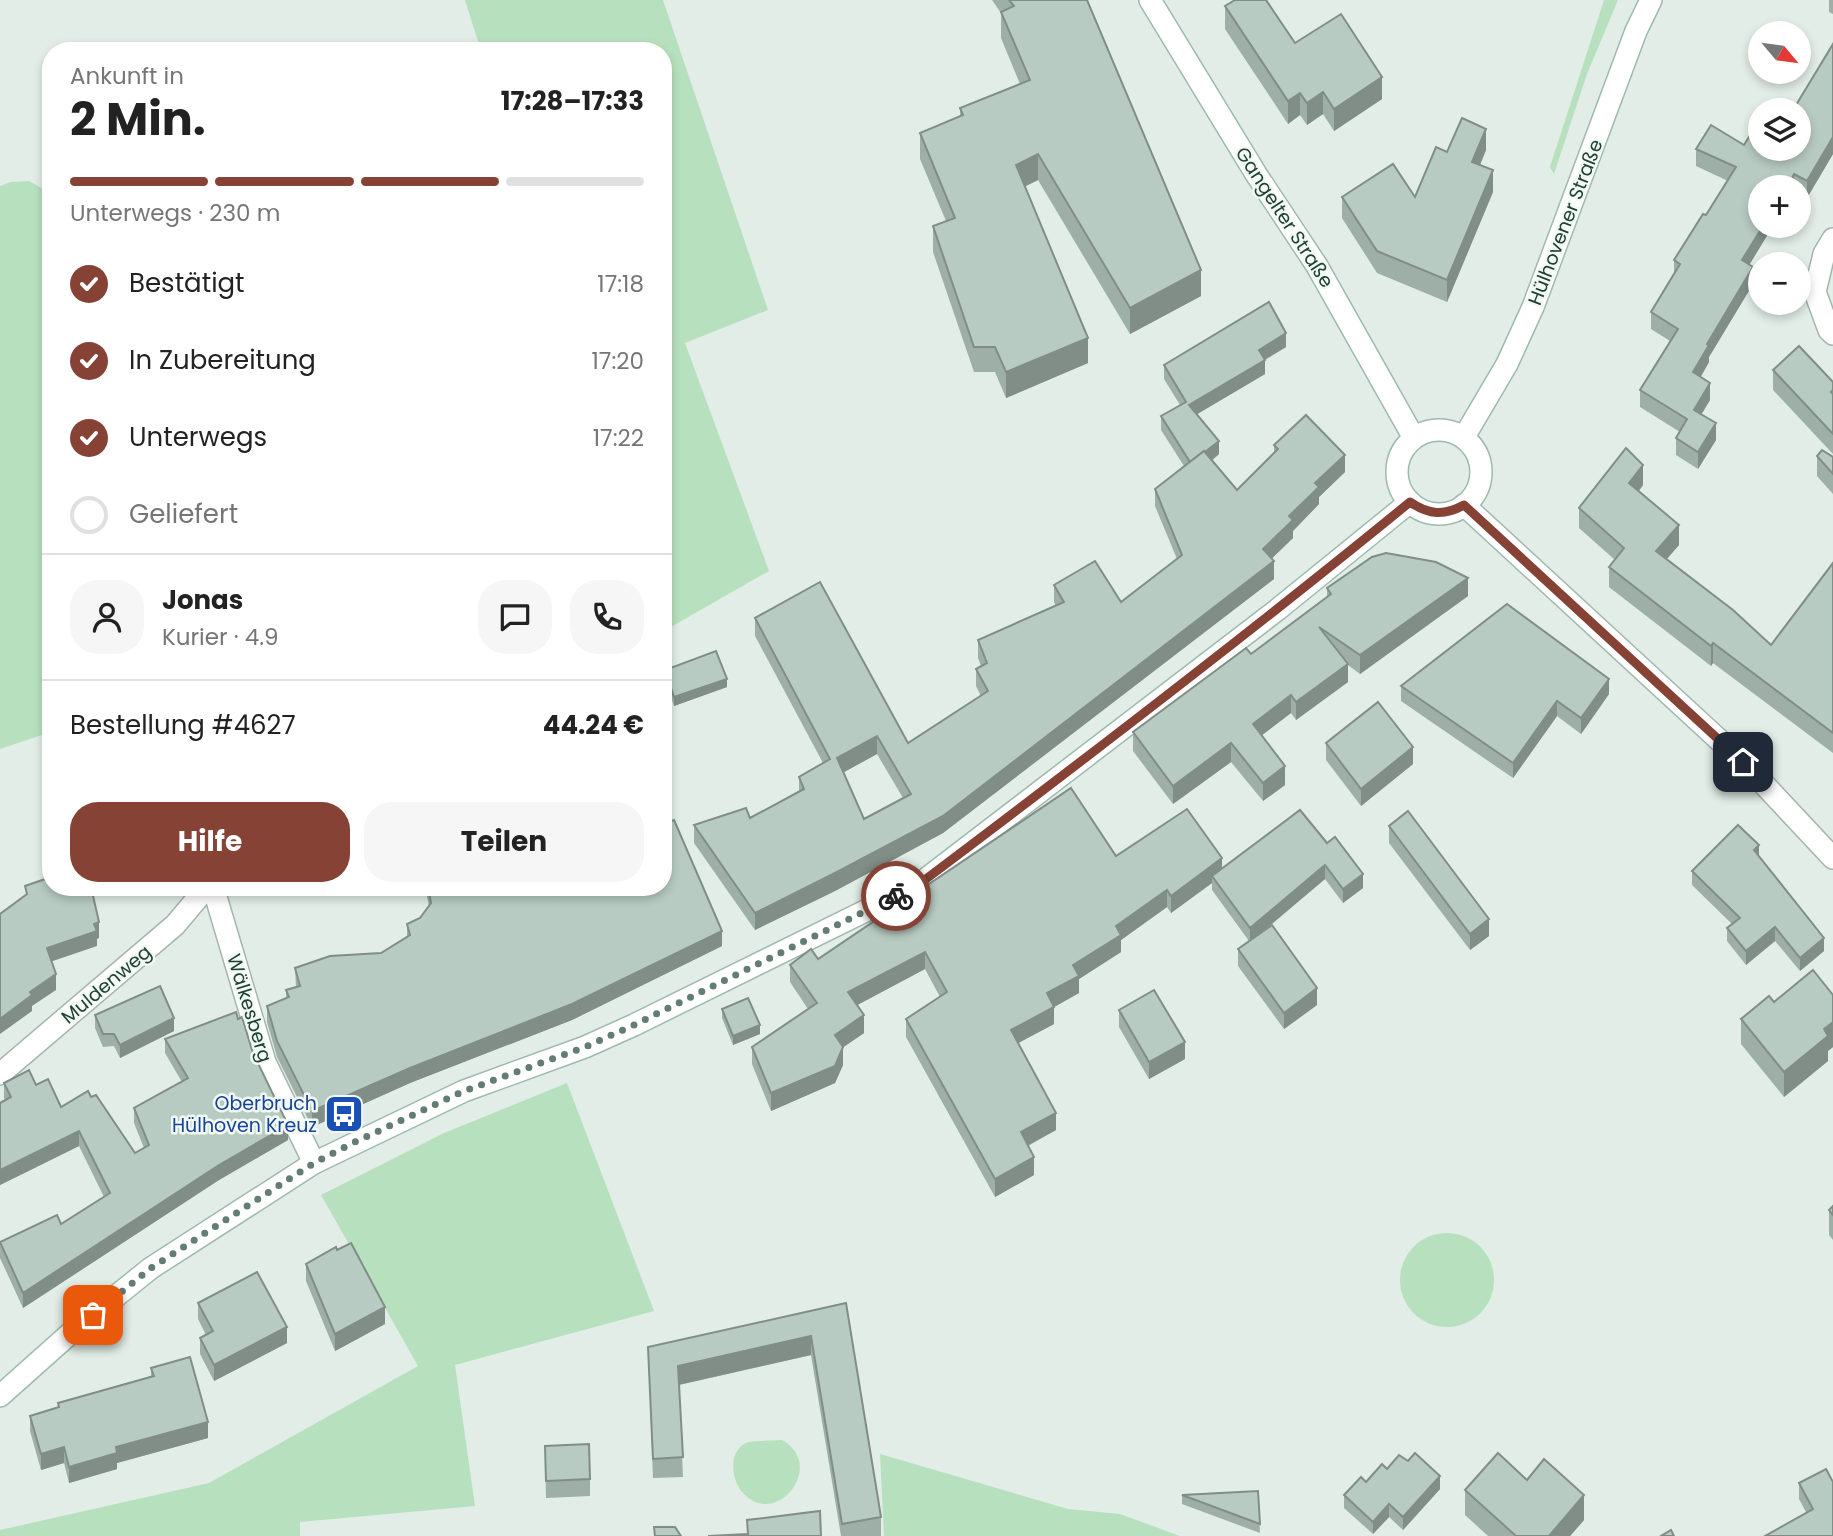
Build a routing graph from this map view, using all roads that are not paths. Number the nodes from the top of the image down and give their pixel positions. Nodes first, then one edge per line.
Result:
1 (1150, 0) edge
2 (1651, 0) edge
3 (1833, 239) edge
4 (1833, 334) edge
5 (1414, 438) junction
6 (1464, 438) junction
7 (1410, 502) junction
8 (1464, 505) junction
9 (1833, 858) edge
10 (200, 896) edge
11 (216, 896) edge
12 (0, 1074) edge
13 (314, 1163) junction
14 (0, 1396) edge

1 - 5 main road, Gangelter Straße
2 - 6 main road, Hülhovener Straße
3 - 4 main road
5 - 6 main road
5 - 7 main road
6 - 8 main road
7 - 8 main road
7 - 13 main road
8 - 9 main road
10 - 12 main road, Muldenweg
11 - 13 main road, Wälkesberg
13 - 14 main road

